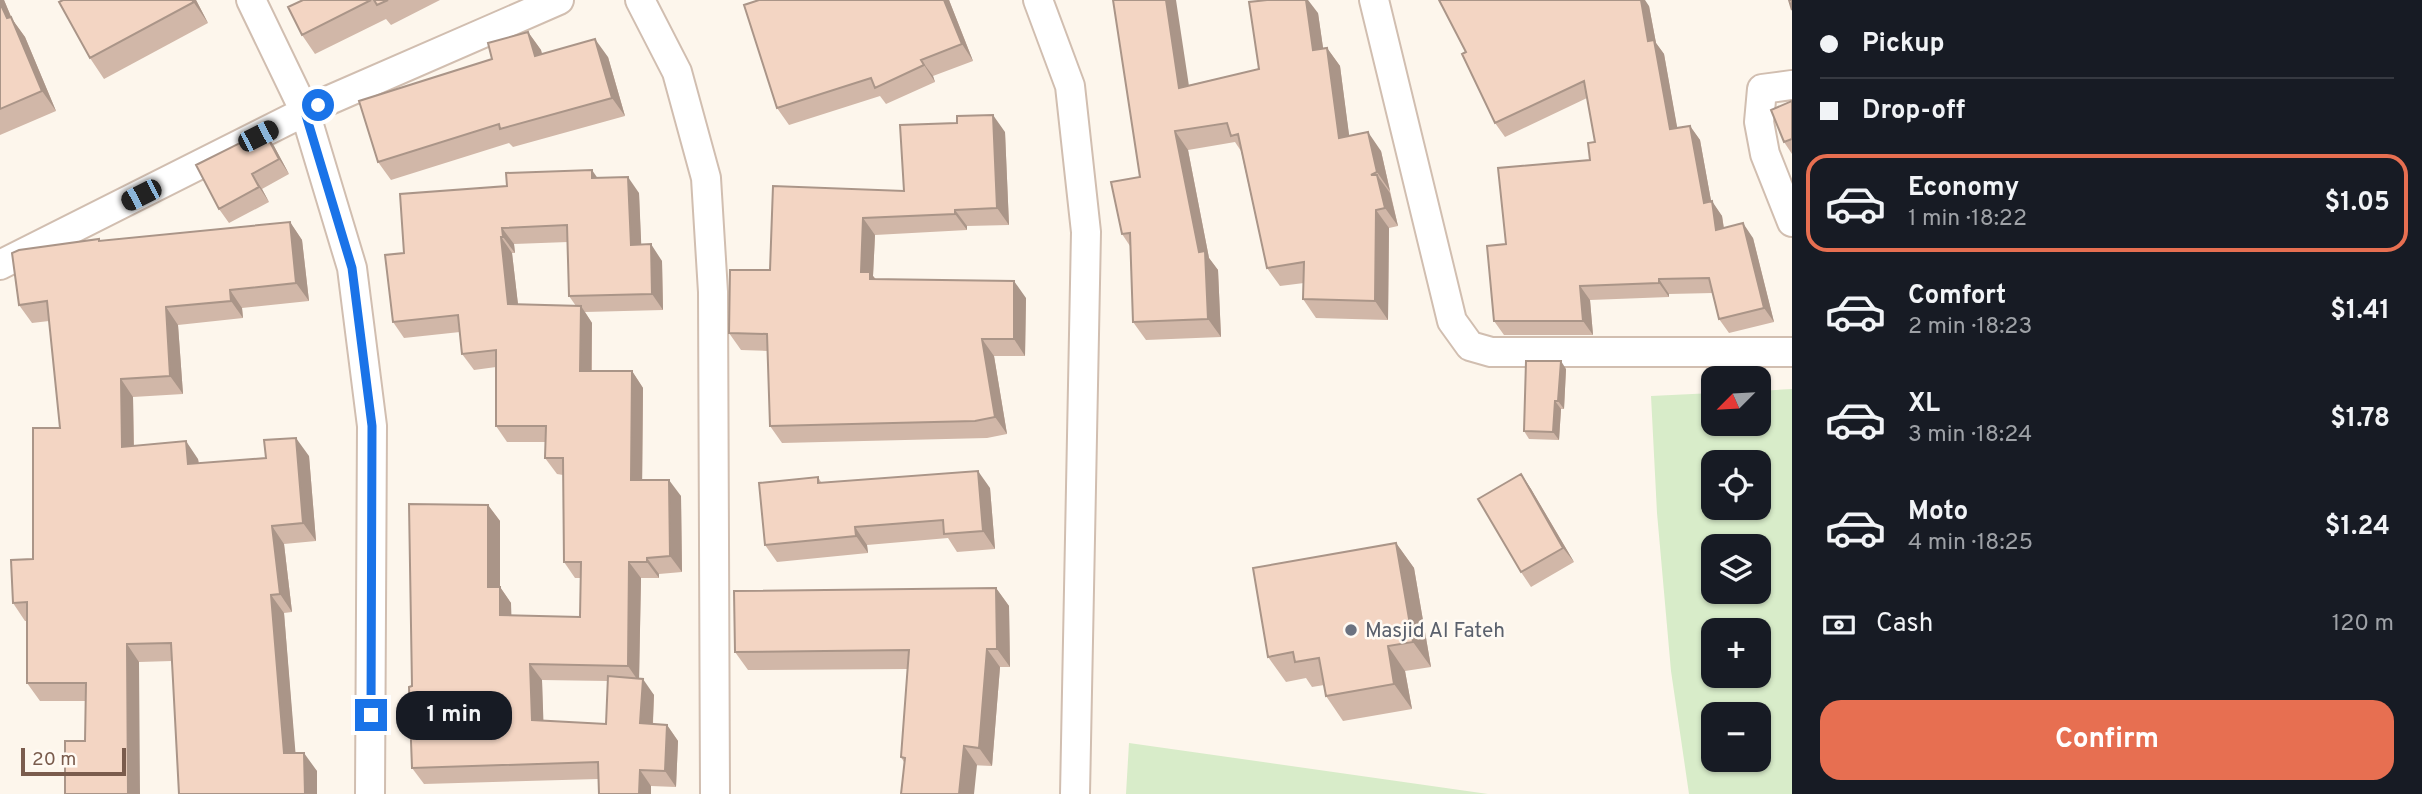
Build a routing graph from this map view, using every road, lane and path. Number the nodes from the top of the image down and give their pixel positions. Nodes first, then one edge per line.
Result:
1 (251, 0) edge
2 (559, 0) edge
3 (640, 0) edge
4 (1038, 0) edge
5 (1374, 0) edge
6 (1792, 85) edge
7 (305, 112) junction
8 (1792, 222) edge
9 (0, 265) edge
10 (1792, 352) edge
11 (370, 794) edge
12 (715, 794) edge
13 (1075, 794) edge

1 - 7 street
2 - 7 street
3 - 12 street
4 - 13 street
5 - 10 street
6 - 8 street
7 - 9 street
7 - 11 street

